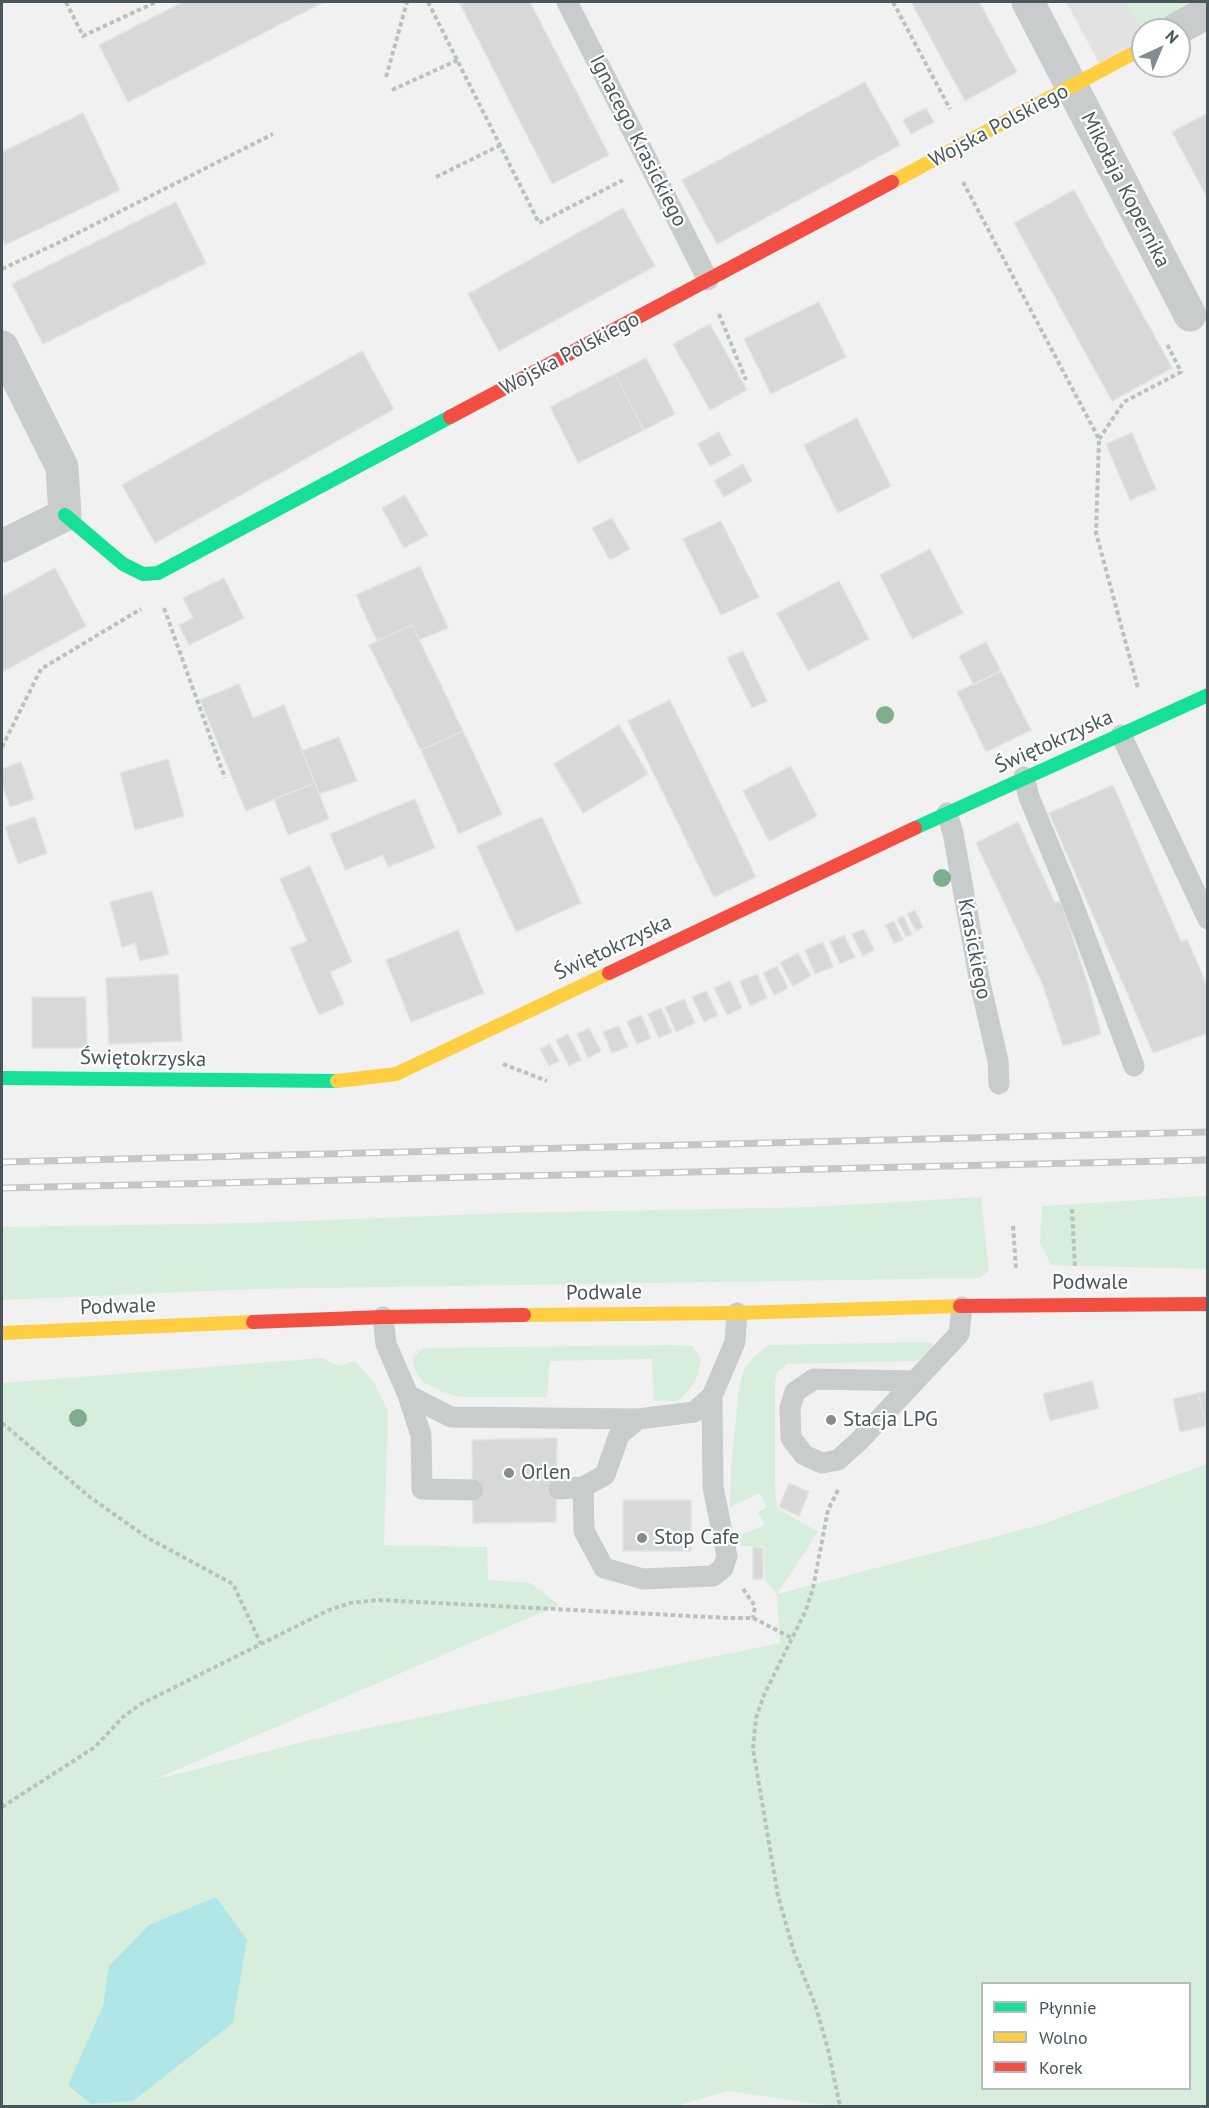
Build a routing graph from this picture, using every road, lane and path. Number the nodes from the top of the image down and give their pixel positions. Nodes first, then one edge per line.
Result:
1 (66, 2) edge
2 (156, 2) edge
3 (407, 2) edge
4 (428, 2) edge
5 (567, 2) edge
6 (893, 2) edge
7 (1028, 2) edge
8 (1208, 12) edge
9 (1191, 21) edge
10 (1131, 55) edge
11 (458, 60) junction
12 (386, 77) dead end
13 (1072, 87) junction
14 (392, 90) dead end
15 (947, 104) dead end
16 (273, 134) dead end
17 (501, 145) junction
18 (958, 174) dead end
19 (629, 176) dead end
20 (436, 177) dead end
21 (2, 268) edge
22 (708, 280) junction
23 (715, 306) dead end
24 (1190, 315) dead end
25 (1162, 336) dead end
26 (2, 347) edge
27 (746, 380) dead end
28 (1099, 439) junction
29 (65, 515) junction
30 (2, 546) edge
31 (158, 573) junction
32 (158, 591) junction
33 (1208, 695) edge
34 (1140, 697) dead end
35 (1121, 735) junction
36 (2, 747) edge
37 (1024, 777) junction
38 (225, 778) dead end
39 (947, 813) junction
40 (1208, 919) edge
41 (492, 1060) dead end
42 (1134, 1066) dead end
43 (2, 1078) edge
44 (547, 1081) dead end
45 (999, 1084) dead end
46 (1072, 1209) dead end
47 (1013, 1226) dead end
48 (1016, 1273) dead end
49 (1076, 1274) dead end
50 (1208, 1304) edge
51 (962, 1307) junction
52 (737, 1313) junction
53 (383, 1317) junction
54 (2, 1333) edge
55 (915, 1381) junction
56 (408, 1395) junction
57 (712, 1396) junction
58 (638, 1419) junction
59 (2, 1423) edge
60 (841, 1484) dead end
61 (583, 1487) junction
62 (559, 1489) dead end
63 (473, 1490) dead end
64 (792, 1638) junction
65 (261, 1644) junction
66 (2, 1807) edge
67 (840, 2106) edge

1 - 2 path
3 - 12 path
4 - 11 path
5 - 22 lane, Ignacego Krasickiego
6 - 15 path
7 - 13 street, Mikołaja Kopernika
8 - 9 street
10 - 13 street, Wojska Polskiego
11 - 14 path
11 - 17 path
13 - 22 street, Wojska Polskiego
13 - 24 street, Mikołaja Kopernika
16 - 21 path
17 - 19 path
17 - 20 path
18 - 28 path
22 - 31 street, Wojska Polskiego
23 - 27 path
25 - 28 path
26 - 29 street
28 - 34 path
29 - 30 street
29 - 31 street
31 - 32 path
32 - 36 path
32 - 38 path
33 - 35 street, Świętokrzyska
35 - 37 street, Świętokrzyska
35 - 40 lane
37 - 39 street, Świętokrzyska
37 - 42 lane
39 - 43 street, Świętokrzyska
39 - 45 lane, Krasickiego
41 - 44 path
46 - 49 path
47 - 48 path
50 - 51 street, Podwale
51 - 52 street, Podwale
51 - 55 lane
52 - 53 street, Podwale
52 - 57 lane
53 - 54 street, Podwale
53 - 56 lane
55 - 55 lane
56 - 58 lane
56 - 63 lane
57 - 58 lane
57 - 61 lane
58 - 61 lane
59 - 65 path
60 - 64 path
61 - 62 lane
64 - 65 path
64 - 67 path
65 - 66 path

